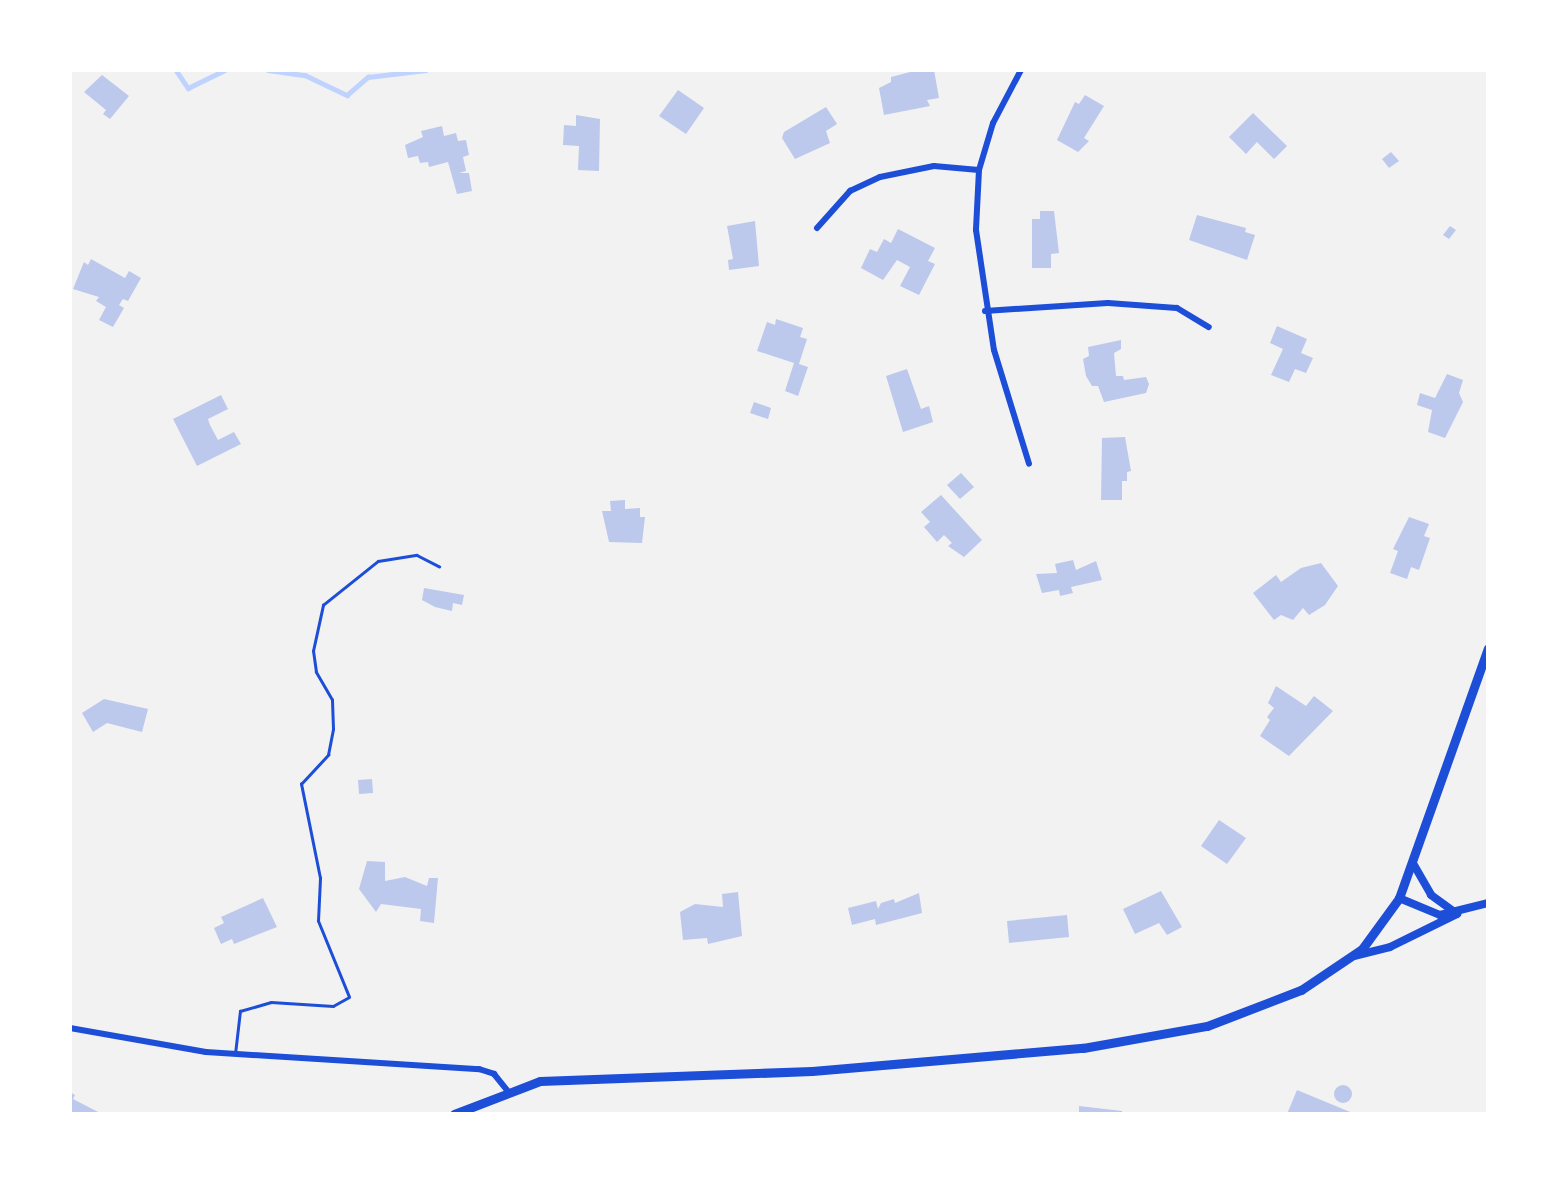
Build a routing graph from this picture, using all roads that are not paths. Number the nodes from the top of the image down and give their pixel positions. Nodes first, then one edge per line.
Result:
1 (1021, 70) edge
2 (979, 170) junction
3 (817, 228) dead end
4 (985, 311) junction
5 (1209, 327) dead end
6 (1029, 464) dead end
7 (439, 566) dead end
8 (1488, 648) edge
9 (1414, 865) junction
10 (1399, 898) junction
11 (1488, 903) edge
12 (1457, 914) junction
13 (1354, 956) junction
14 (70, 1028) edge
15 (235, 1054) junction
16 (507, 1090) junction
17 (454, 1114) edge

1 - 2 street
2 - 3 street
2 - 4 street
4 - 5 street
4 - 6 street
7 - 15 lane
8 - 9 main road
9 - 10 main road
9 - 12 street
10 - 12 street
10 - 13 main road
11 - 12 street
12 - 13 street
13 - 16 main road
14 - 15 street
15 - 16 street
16 - 17 main road

